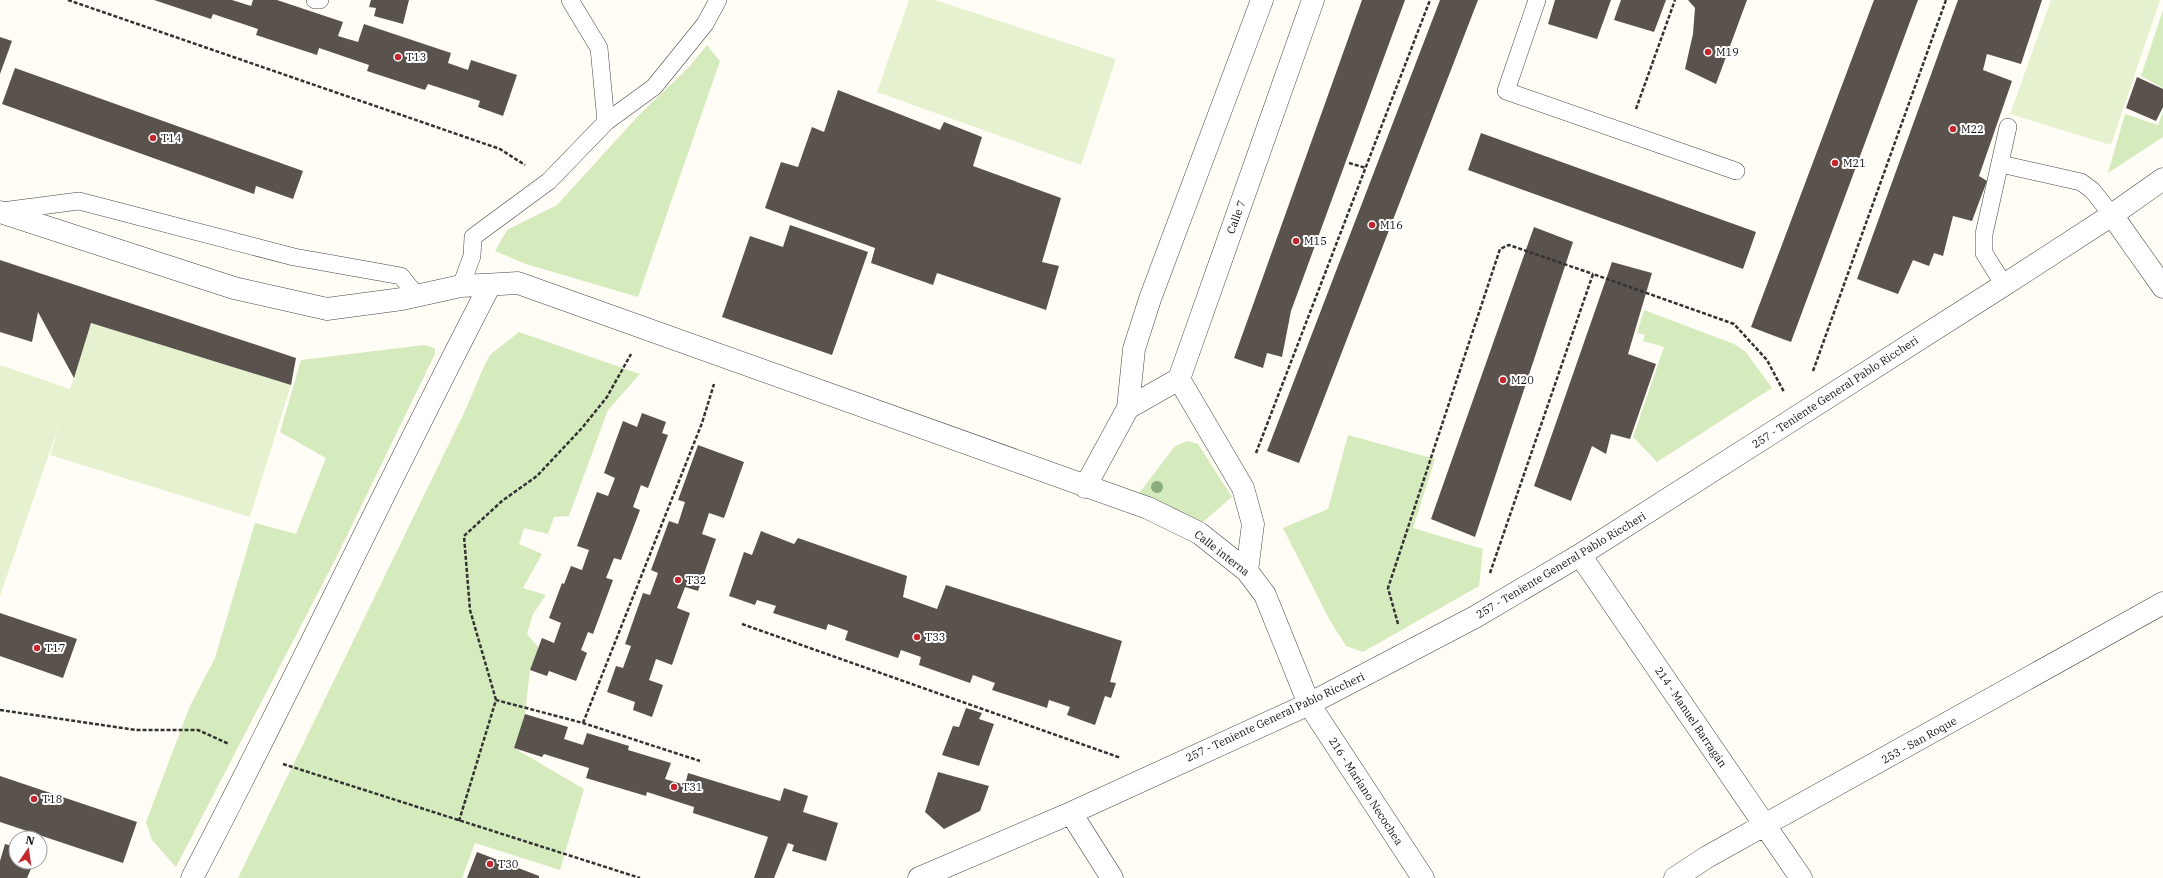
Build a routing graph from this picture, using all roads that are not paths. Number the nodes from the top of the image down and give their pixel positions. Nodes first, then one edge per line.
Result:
1 (315, 0) edge
2 (320, 0) edge
3 (570, 0) edge
4 (718, 0) edge
5 (1262, 0) edge
6 (1313, 0) edge
7 (1537, 0) edge
8 (606, 122) junction
9 (2008, 127) dead end
10 (2001, 164) junction
11 (1736, 171) dead end
12 (2163, 179) edge
13 (0, 212) edge
14 (2112, 215) junction
15 (490, 285) junction
16 (2004, 285) junction
17 (461, 286) junction
18 (2163, 286) edge
19 (417, 296) junction
20 (1179, 379) junction
21 (1128, 408) junction
22 (1085, 487) junction
23 (1580, 555) junction
24 (1248, 571) junction
25 (2163, 603) edge
26 (1309, 704) junction
27 (1071, 814) junction
28 (1765, 826) junction
29 (192, 878) edge
30 (919, 878) edge
31 (1112, 878) edge
32 (1423, 878) edge
33 (1675, 878) edge
34 (1801, 878) edge

1 - 2 lane
3 - 8 lane
4 - 8 lane
5 - 21 street
6 - 20 street, Calle 7
7 - 11 lane
8 - 17 lane
9 - 10 lane
10 - 14 lane
10 - 16 lane
12 - 14 street, 257 - Teniente General Pablo Riccheri
13 - 19 street, Calle interna
13 - 19 lane
14 - 16 street, 257 - Teniente General Pablo Riccheri
14 - 18 street
15 - 17 street, Calle interna
15 - 22 street, Calle interna
15 - 29 street
16 - 23 street, 257 - Teniente General Pablo Riccheri
17 - 19 street, Calle interna
20 - 21 street
20 - 24 street
21 - 22 street
22 - 24 street, Calle interna
23 - 26 street, 257 - Teniente General Pablo Riccheri
23 - 28 street, 214 - Manuel Barragán
24 - 26 street, Calle interna
25 - 28 street, 253 - San Roque
26 - 27 street, 257 - Teniente General Pablo Riccheri
26 - 32 street, 216 - Mariano Necochea
27 - 30 street, 257 - Teniente General Pablo Riccheri
27 - 31 street
28 - 33 street, 253 - San Roque
28 - 34 street, 214 - Manuel Barragán

